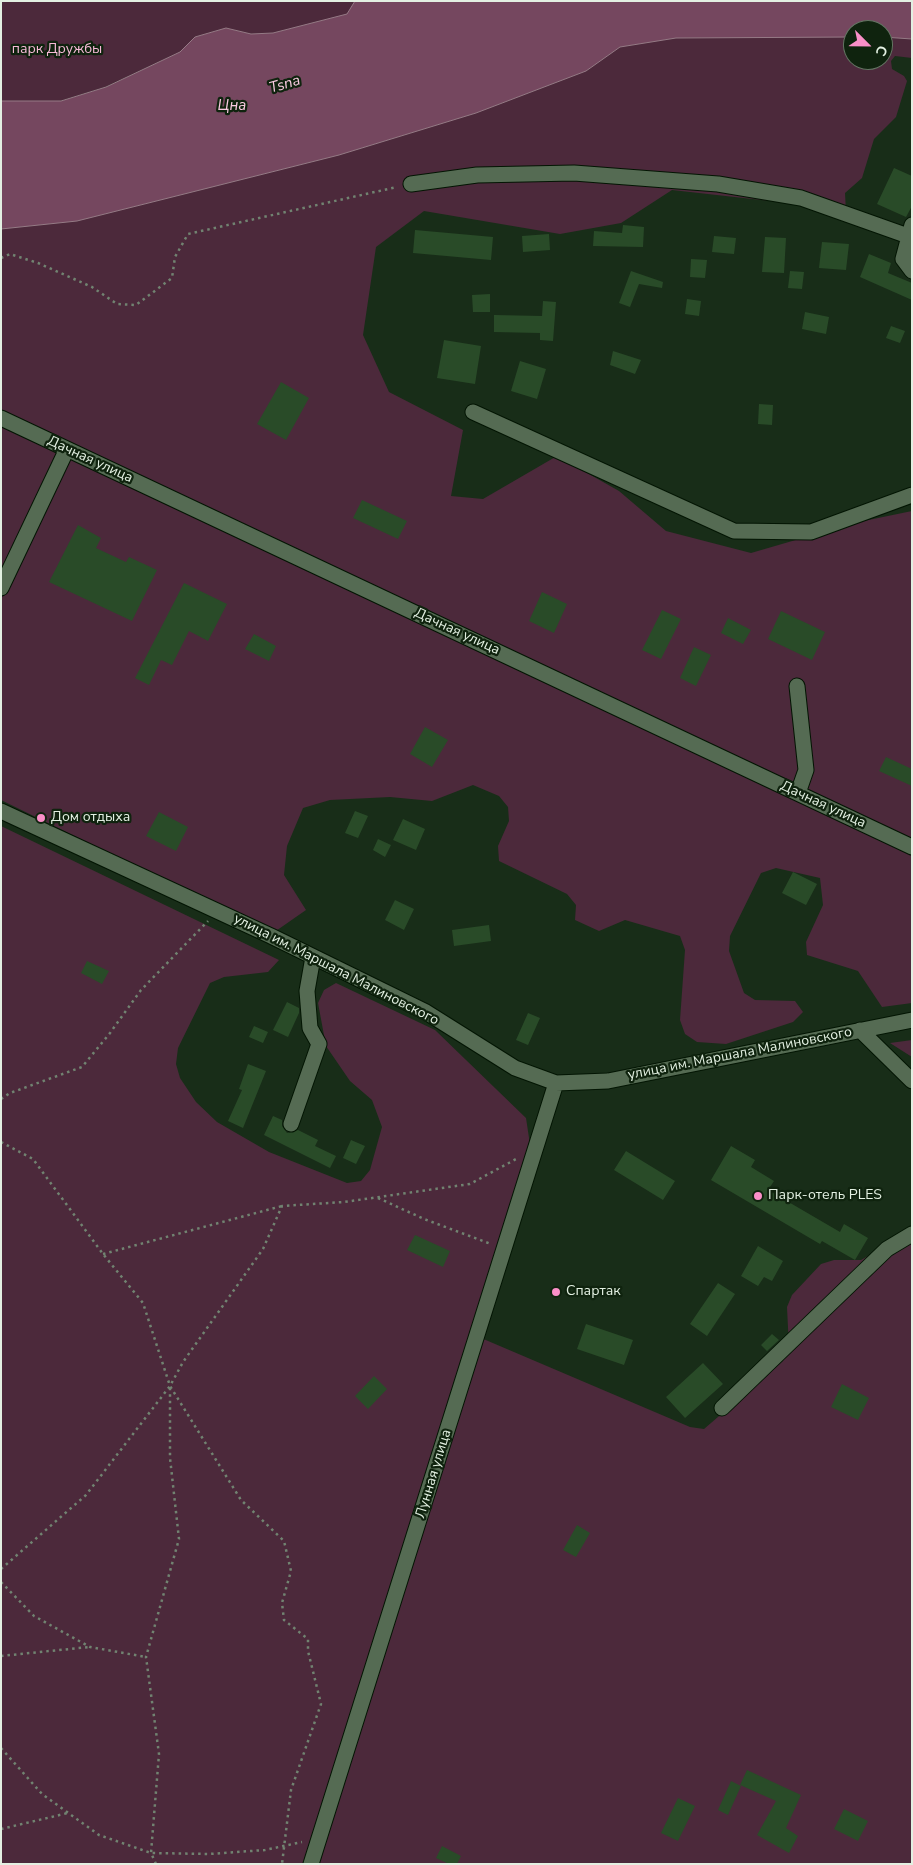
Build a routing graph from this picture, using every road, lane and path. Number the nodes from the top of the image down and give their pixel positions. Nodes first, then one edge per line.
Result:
1 (411, 184) joint
2 (910, 230) edge
3 (1, 258) edge
4 (912, 271) edge
5 (473, 412) dead end
6 (1, 418) edge
7 (68, 449) junction
8 (912, 495) edge
9 (1, 588) edge
10 (797, 686) dead end
11 (798, 793) junction
12 (1, 811) edge
13 (912, 847) edge
14 (219, 912) junction
15 (313, 957) junction
16 (912, 1020) edge
17 (860, 1030) junction
18 (912, 1081) edge
19 (556, 1083) junction
20 (1, 1099) edge
21 (291, 1124) dead end
22 (1, 1142) edge
23 (534, 1152) junction
24 (377, 1197) junction
25 (282, 1206) junction
26 (912, 1234) edge
27 (504, 1249) junction
28 (103, 1254) junction
29 (170, 1386) junction
30 (722, 1408) dead end
31 (1, 1569) edge
32 (1, 1582) edge
33 (90, 1647) junction
34 (1, 1656) edge
35 (146, 1657) junction
36 (1, 1748) edge
37 (68, 1813) junction
38 (1, 1829) edge
39 (319, 1838) junction
40 (285, 1846) junction
41 (151, 1853) junction
42 (156, 1864) edge
43 (282, 1864) edge
44 (311, 1864) edge

1 - 2 street
1 - 3 path
2 - 4 street
5 - 8 street
6 - 7 street, Дачная улица
7 - 9 street
7 - 11 street, Дачная улица
10 - 11 street
11 - 13 street, Дачная улица
12 - 14 street, улица им. Маршала Малиновского
14 - 15 street, улица им. Маршала Малиновского
14 - 20 path
15 - 19 street, улица им. Маршала Малиновского
15 - 21 street
16 - 17 street, улица им. Маршала Малиновского
17 - 18 street
17 - 19 street, улица им. Маршала Малиновского
19 - 23 street, Лунная улица
22 - 28 path
23 - 24 path
23 - 27 street, Лунная улица
24 - 25 path
24 - 27 path
25 - 28 path
25 - 29 path
26 - 30 street
27 - 39 street, Лунная улица
28 - 29 path
29 - 31 path
29 - 35 path
29 - 40 path
32 - 33 path
33 - 34 path
33 - 35 path
35 - 41 path
36 - 37 path
37 - 38 path
37 - 41 path
39 - 40 path
39 - 44 street, Лунная улица
40 - 41 path
40 - 43 path
41 - 42 path

